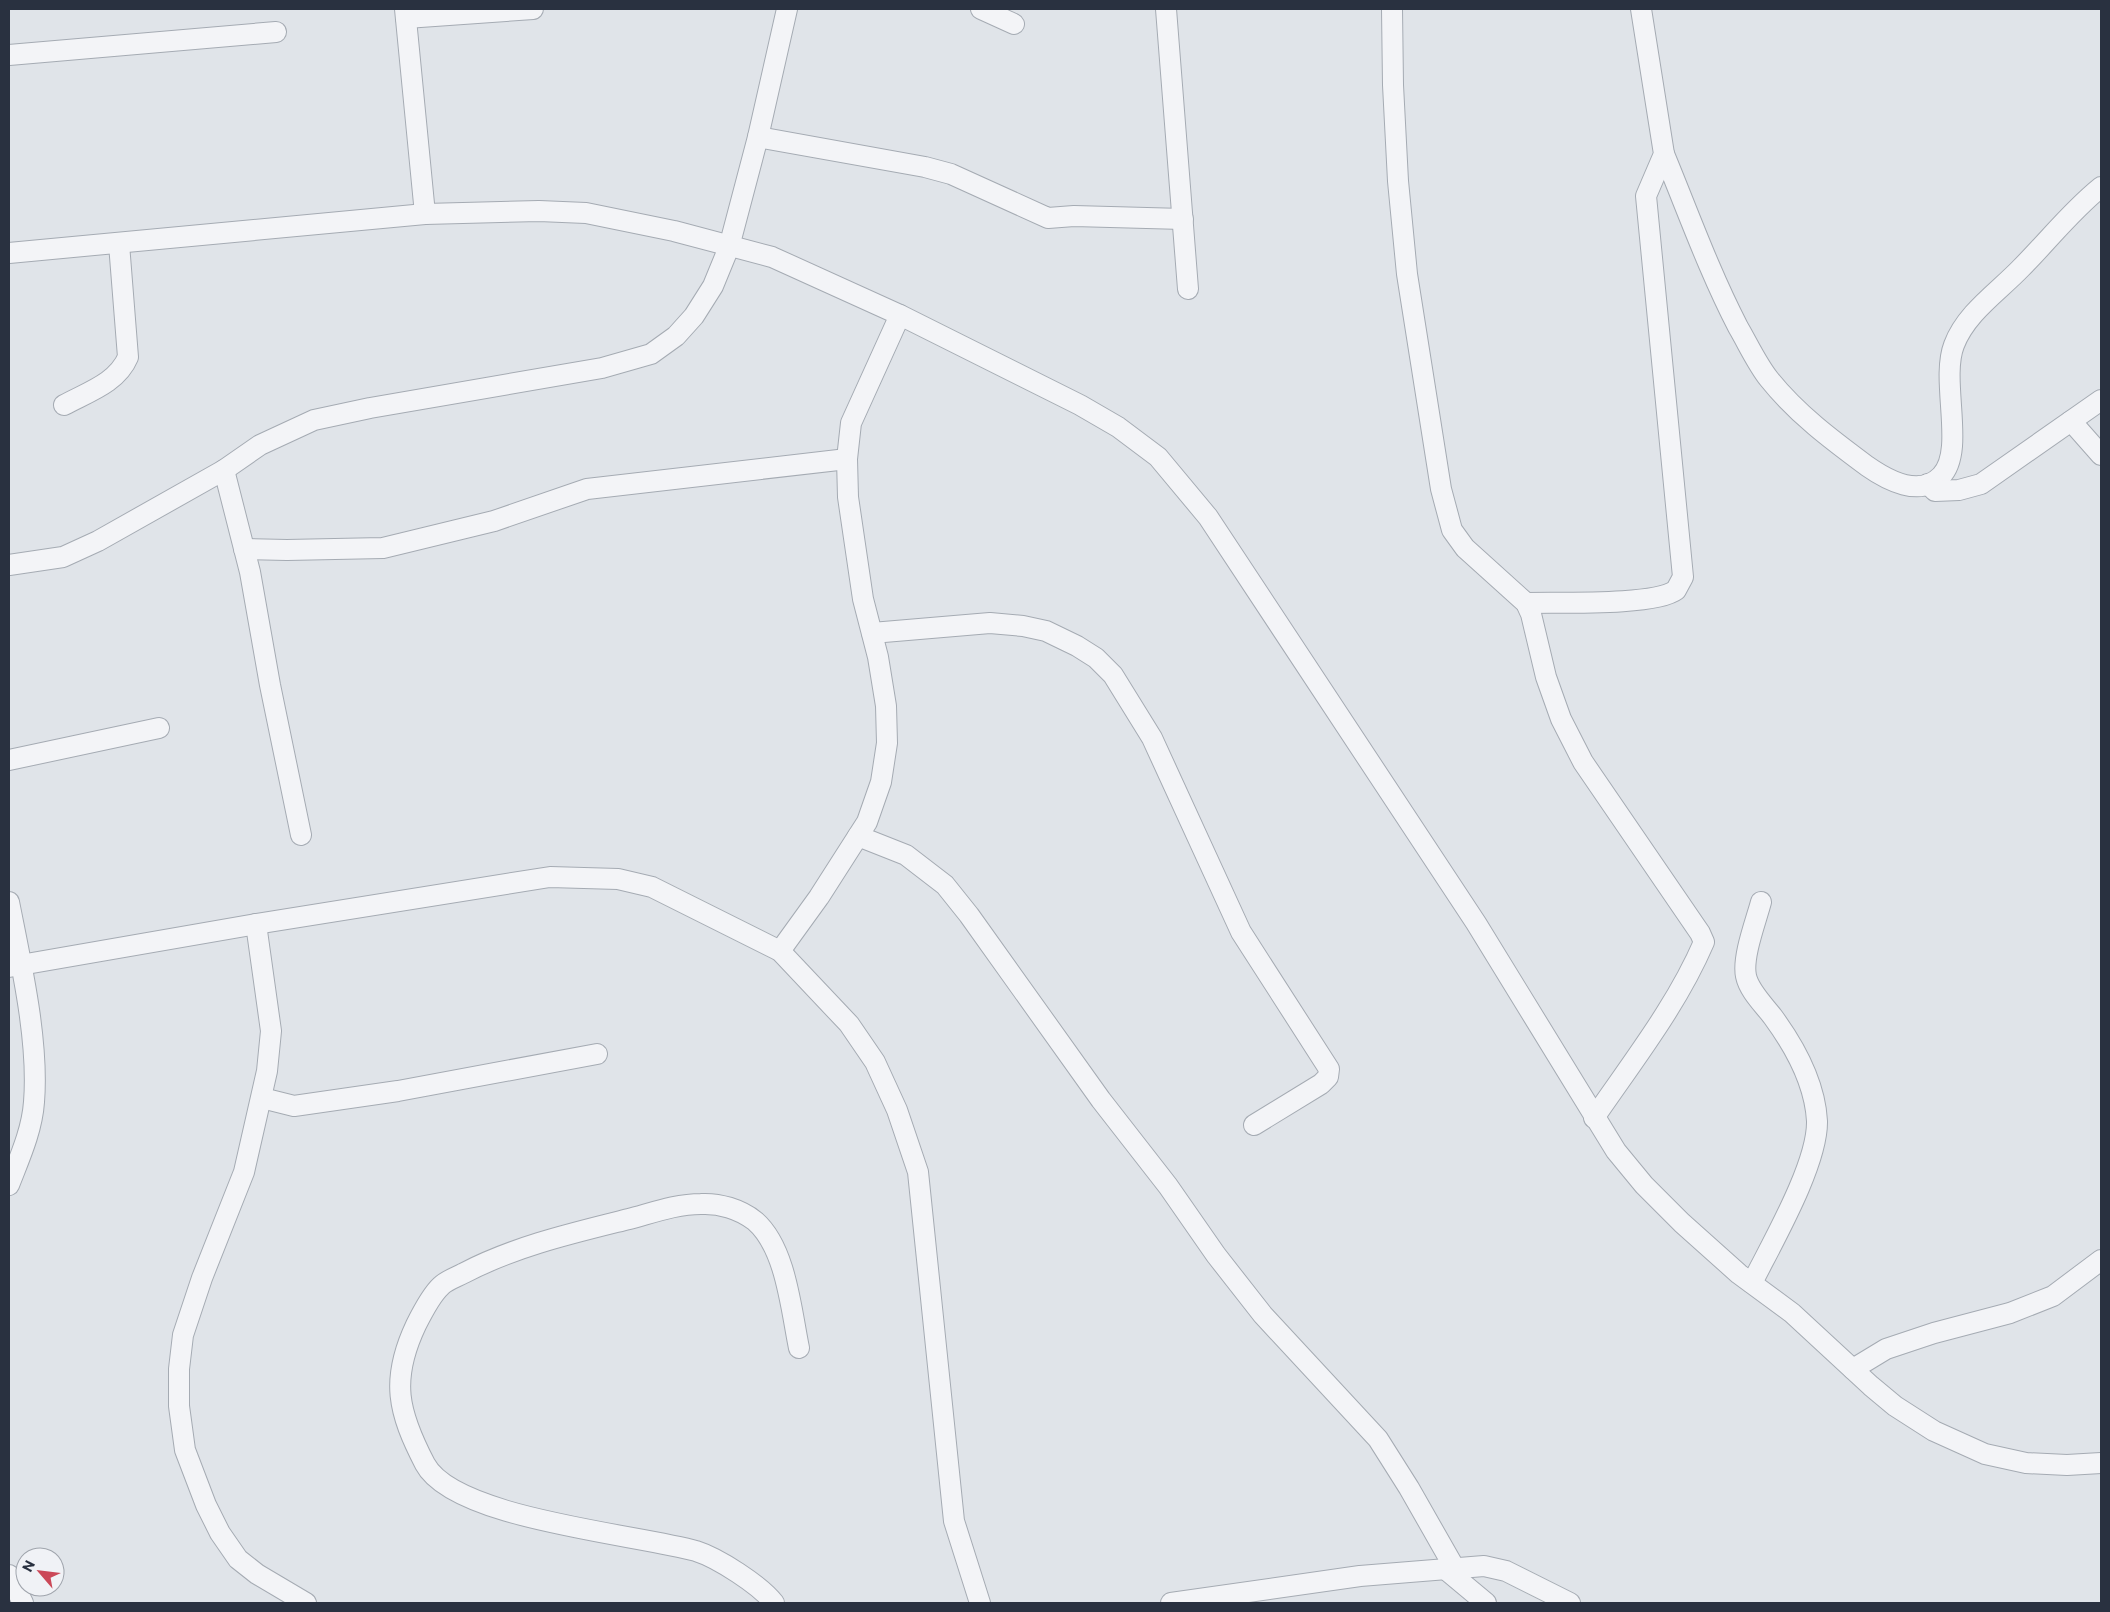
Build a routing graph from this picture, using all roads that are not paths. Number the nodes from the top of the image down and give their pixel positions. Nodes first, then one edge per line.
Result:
1 (533, 9) edge
2 (787, 9) edge
3 (981, 9) edge
4 (1166, 9) edge
5 (1392, 9) edge
6 (1641, 9) edge
7 (406, 13) edge
8 (1014, 24) dead end
9 (276, 32) dead end
10 (9, 55) edge
11 (758, 137) junction
12 (1664, 154) junction
13 (2101, 187) edge
14 (425, 214) junction
15 (1183, 220) junction
16 (119, 244) junction
17 (729, 247) junction
18 (9, 253) edge
19 (1188, 290) dead end
20 (900, 315) junction
21 (2101, 400) edge
22 (64, 405) dead end
23 (2071, 421) junction
24 (2101, 455) edge
25 (847, 459) junction
26 (224, 470) junction
27 (1928, 484) junction
28 (244, 549) junction
29 (9, 565) edge
30 (1526, 603) junction
31 (872, 633) junction
32 (159, 728) dead end
33 (9, 760) edge
34 (301, 835) dead end
35 (858, 836) junction
36 (9, 902) edge
37 (1761, 902) dead end
38 (256, 924) junction
39 (780, 952) junction
40 (15, 966) edge
41 (597, 1054) dead end
42 (262, 1098) junction
43 (1594, 1118) junction
44 (1254, 1125) dead end
45 (9, 1185) edge
46 (2101, 1260) edge
47 (1752, 1283) junction
48 (799, 1348) dead end
49 (1852, 1369) junction
50 (2101, 1463) edge
51 (1449, 1567) junction
52 (9, 1575) edge
53 (1546, 1598) edge
54 (24, 1603) edge
55 (306, 1603) edge
56 (774, 1603) edge
57 (980, 1603) edge
58 (1171, 1603) edge
59 (1486, 1603) edge
60 (1570, 1603) edge

1 - 7 street
2 - 11 street
3 - 8 street
4 - 15 street
5 - 30 street
6 - 12 street
7 - 14 street
9 - 10 street
11 - 15 street
11 - 17 street
12 - 27 street
12 - 30 street
13 - 27 street
14 - 16 street
14 - 17 street
15 - 19 street
16 - 18 street
16 - 22 street
17 - 20 street
17 - 26 street
20 - 25 street
20 - 43 street
21 - 23 street
23 - 24 street
23 - 27 street
25 - 28 street
25 - 31 street
26 - 28 street
26 - 29 street
28 - 34 street
30 - 43 street
31 - 35 street
31 - 44 street
32 - 33 street
35 - 39 street
35 - 51 street
36 - 40 street
37 - 47 street
38 - 39 street
38 - 40 street
38 - 42 street
39 - 57 street
40 - 45 street
41 - 42 street
42 - 55 street
43 - 47 street
46 - 49 street
47 - 49 street
48 - 56 street
49 - 50 street
51 - 53 street
51 - 58 street
51 - 59 street
52 - 54 street
53 - 60 street

